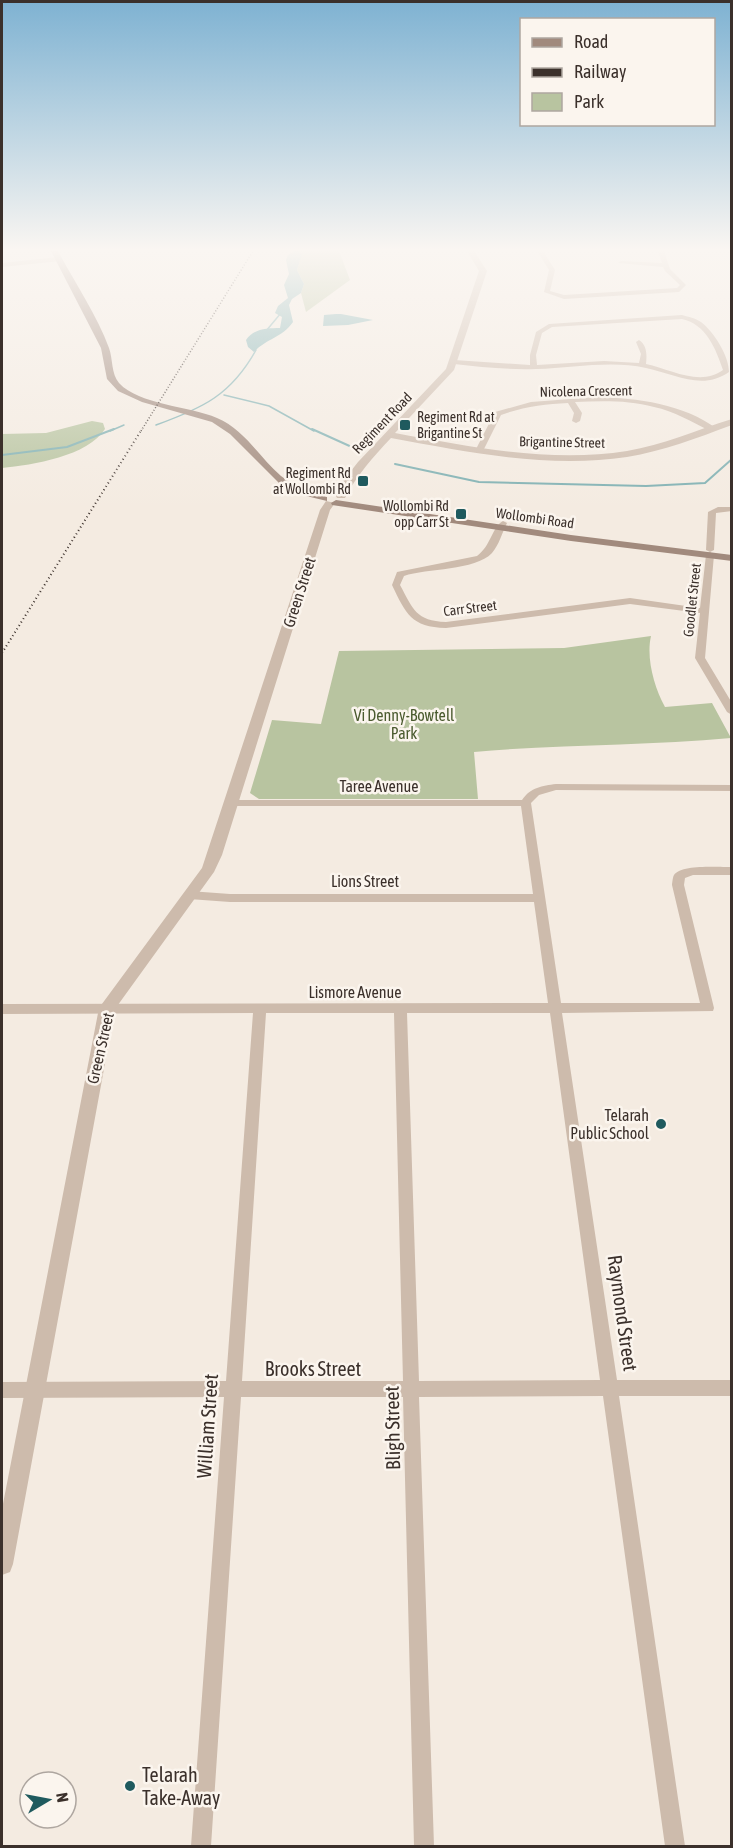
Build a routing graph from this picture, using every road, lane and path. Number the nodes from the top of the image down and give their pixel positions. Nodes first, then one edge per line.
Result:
1 (99, 337) edge
2 (462, 337) edge
3 (538, 337) edge
4 (709, 337) edge
5 (639, 342) dead end
6 (454, 362) junction
7 (642, 365) junction
8 (534, 367) junction
9 (572, 402) junction
10 (576, 421) dead end
11 (732, 422) edge
12 (713, 429) junction
13 (389, 435) junction
14 (479, 451) junction
15 (333, 498) junction
16 (732, 509) edge
17 (501, 526) junction
18 (732, 552) edge
19 (710, 553) junction
20 (732, 558) edge
21 (704, 611) junction
22 (732, 712) edge
23 (732, 788) edge
24 (232, 803) junction
25 (526, 803) junction
26 (732, 871) edge
27 (189, 895) junction
28 (540, 898) junction
29 (107, 1008) junction
30 (260, 1008) junction
31 (556, 1008) junction
32 (2, 1009) edge
33 (400, 1009) junction
34 (732, 1388) edge
35 (232, 1389) junction
36 (411, 1389) junction
37 (611, 1389) junction
38 (2, 1390) edge
39 (33, 1390) junction
40 (2, 1564) edge
41 (201, 1846) edge
42 (424, 1846) edge
43 (675, 1846) edge

1 - 15 main road, Wollombi Road
2 - 6 street, Regiment Road
3 - 8 street
4 - 7 street
5 - 7 street
6 - 8 street
6 - 13 street, Regiment Road
7 - 8 street
9 - 10 street
9 - 12 street, Nicolena Crescent
9 - 14 street, Nicolena Crescent
11 - 12 street, Brigantine Street
12 - 14 street, Brigantine Street
13 - 14 street, Brigantine Street
13 - 15 street, Regiment Road
15 - 17 main road, Wollombi Road
15 - 24 street, Green Street
16 - 19 street, Goodlet Street
17 - 19 main road, Wollombi Road
17 - 21 street, Carr Street
18 - 19 main road, Wollombi Road
19 - 20 main road, Wollombi Road
19 - 21 street, Goodlet Street
21 - 22 street, Goodlet Street
23 - 25 street
24 - 25 street, Taree Avenue
24 - 27 street, Green Street
25 - 28 street, Raymond Street
26 - 31 street, Lismore Avenue
27 - 28 street, Lions Street
27 - 29 street, Green Street
28 - 31 street, Raymond Street
29 - 30 street, Lismore Avenue
29 - 32 street, Lismore Avenue
29 - 39 street, Green Street
30 - 33 street, Lismore Avenue
30 - 35 street, William Street
31 - 33 street, Lismore Avenue
31 - 37 street, Raymond Street
33 - 36 street, Bligh Street
34 - 37 street, Brooks Street
35 - 36 street, Brooks Street
35 - 39 street, Brooks Street
35 - 41 street, William Street
36 - 37 street, Brooks Street
36 - 42 street, Bligh Street
37 - 43 street, Raymond Street
38 - 39 street, Brooks Street
39 - 40 street, Green Street

